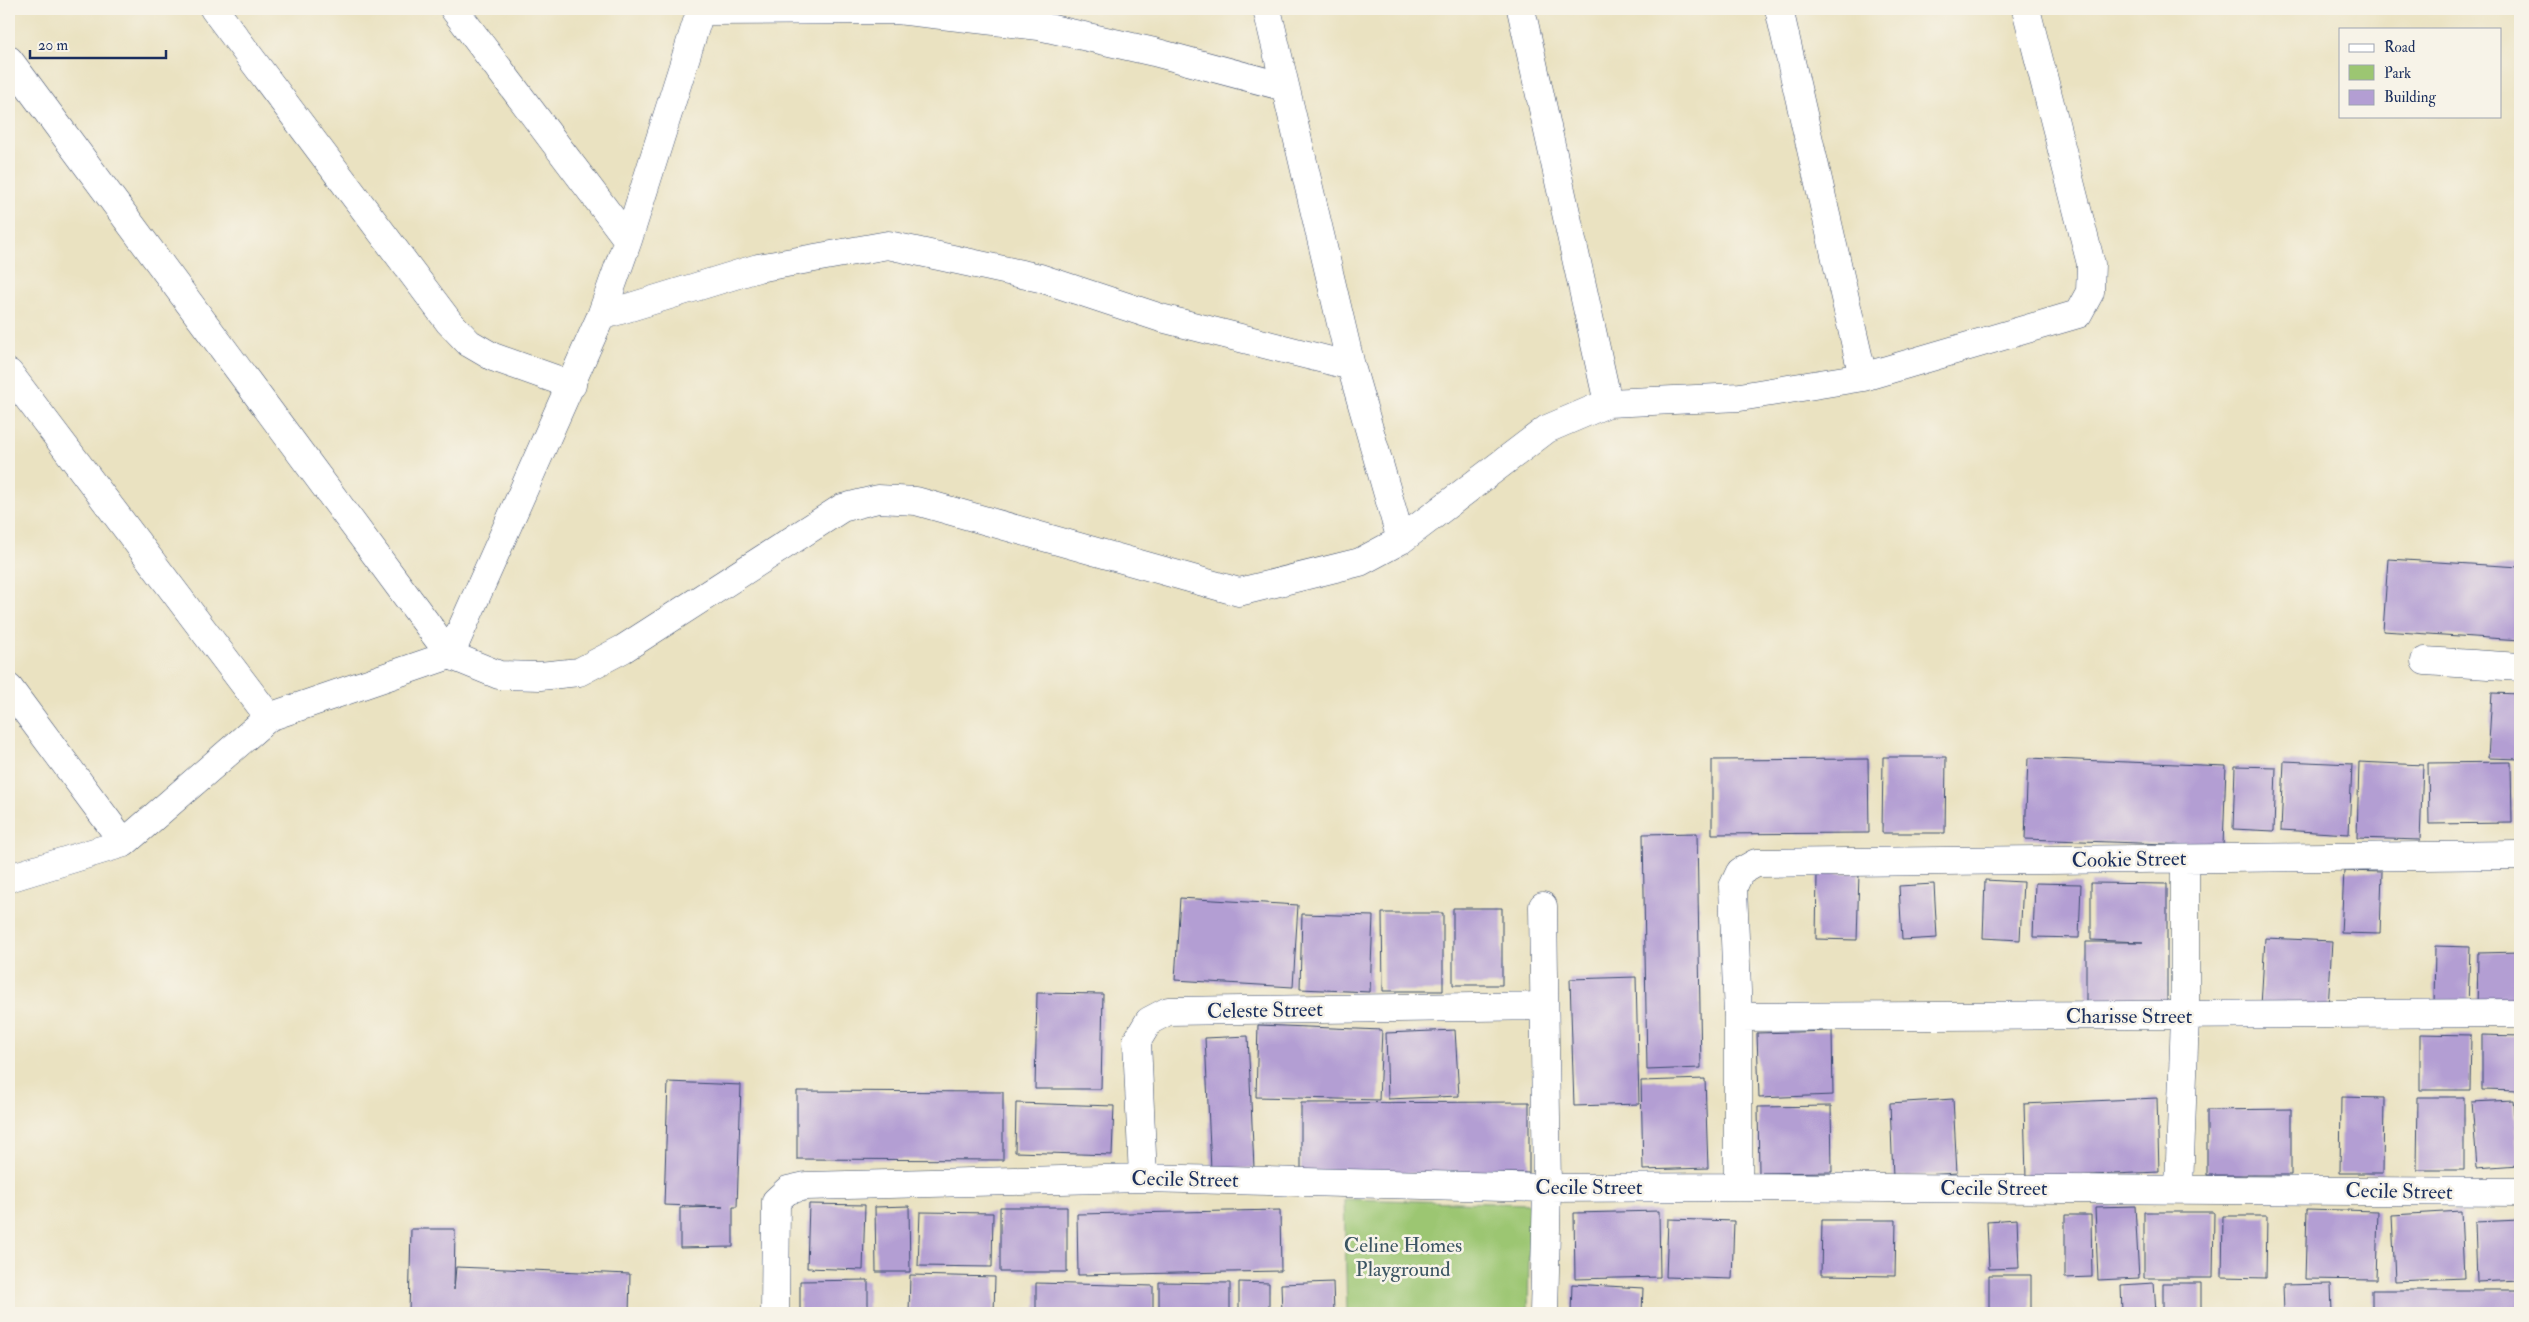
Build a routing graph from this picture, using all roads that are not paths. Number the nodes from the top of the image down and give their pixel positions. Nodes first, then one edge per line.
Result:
1 (214, 9) edge
2 (454, 9) edge
3 (700, 9) edge
4 (1267, 9) edge
5 (1521, 9) edge
6 (1779, 9) edge
7 (2026, 9) edge
8 (9, 60) edge
9 (1285, 87) junction
10 (628, 240) junction
11 (601, 316) junction
12 (1351, 366) junction
13 (9, 373) edge
14 (1863, 377) junction
15 (572, 385) junction
16 (1608, 404) junction
17 (1401, 540) junction
18 (450, 655) junction
19 (2425, 661) dead end
20 (2520, 667) edge
21 (9, 688) edge
22 (268, 717) junction
23 (124, 843) junction
24 (2520, 855) edge
25 (2184, 858) junction
26 (9, 878) edge
27 (1543, 906) dead end
28 (1543, 1006) junction
29 (2520, 1013) edge
30 (2184, 1016) junction
31 (1738, 1017) junction
32 (1144, 1178) junction
33 (1738, 1187) junction
34 (1547, 1188) junction
35 (2179, 1189) junction
36 (2520, 1192) edge
37 (775, 1313) edge
38 (1544, 1313) edge

1 - 15 street
2 - 10 street
3 - 9 street
3 - 10 street
4 - 9 street
5 - 16 street
6 - 14 street
7 - 14 street
8 - 18 street
9 - 12 street
10 - 11 street
11 - 12 street
11 - 15 street
12 - 17 street
13 - 22 street
14 - 16 street
15 - 18 street
16 - 17 street
17 - 18 street
18 - 22 street
19 - 20 street
21 - 23 street
22 - 23 street
23 - 26 street
24 - 25 street, Cookie Street
25 - 30 street
25 - 31 street, Cookie Street
27 - 28 street
28 - 32 street, Celeste Street
28 - 34 street
29 - 30 street, Charisse Street
30 - 31 street, Charisse Street
30 - 35 street
31 - 33 street
32 - 34 street, Cecile Street
32 - 37 street, Cecile Street
33 - 34 street, Cecile Street
33 - 35 street, Cecile Street
34 - 38 street
35 - 36 street, Cecile Street

